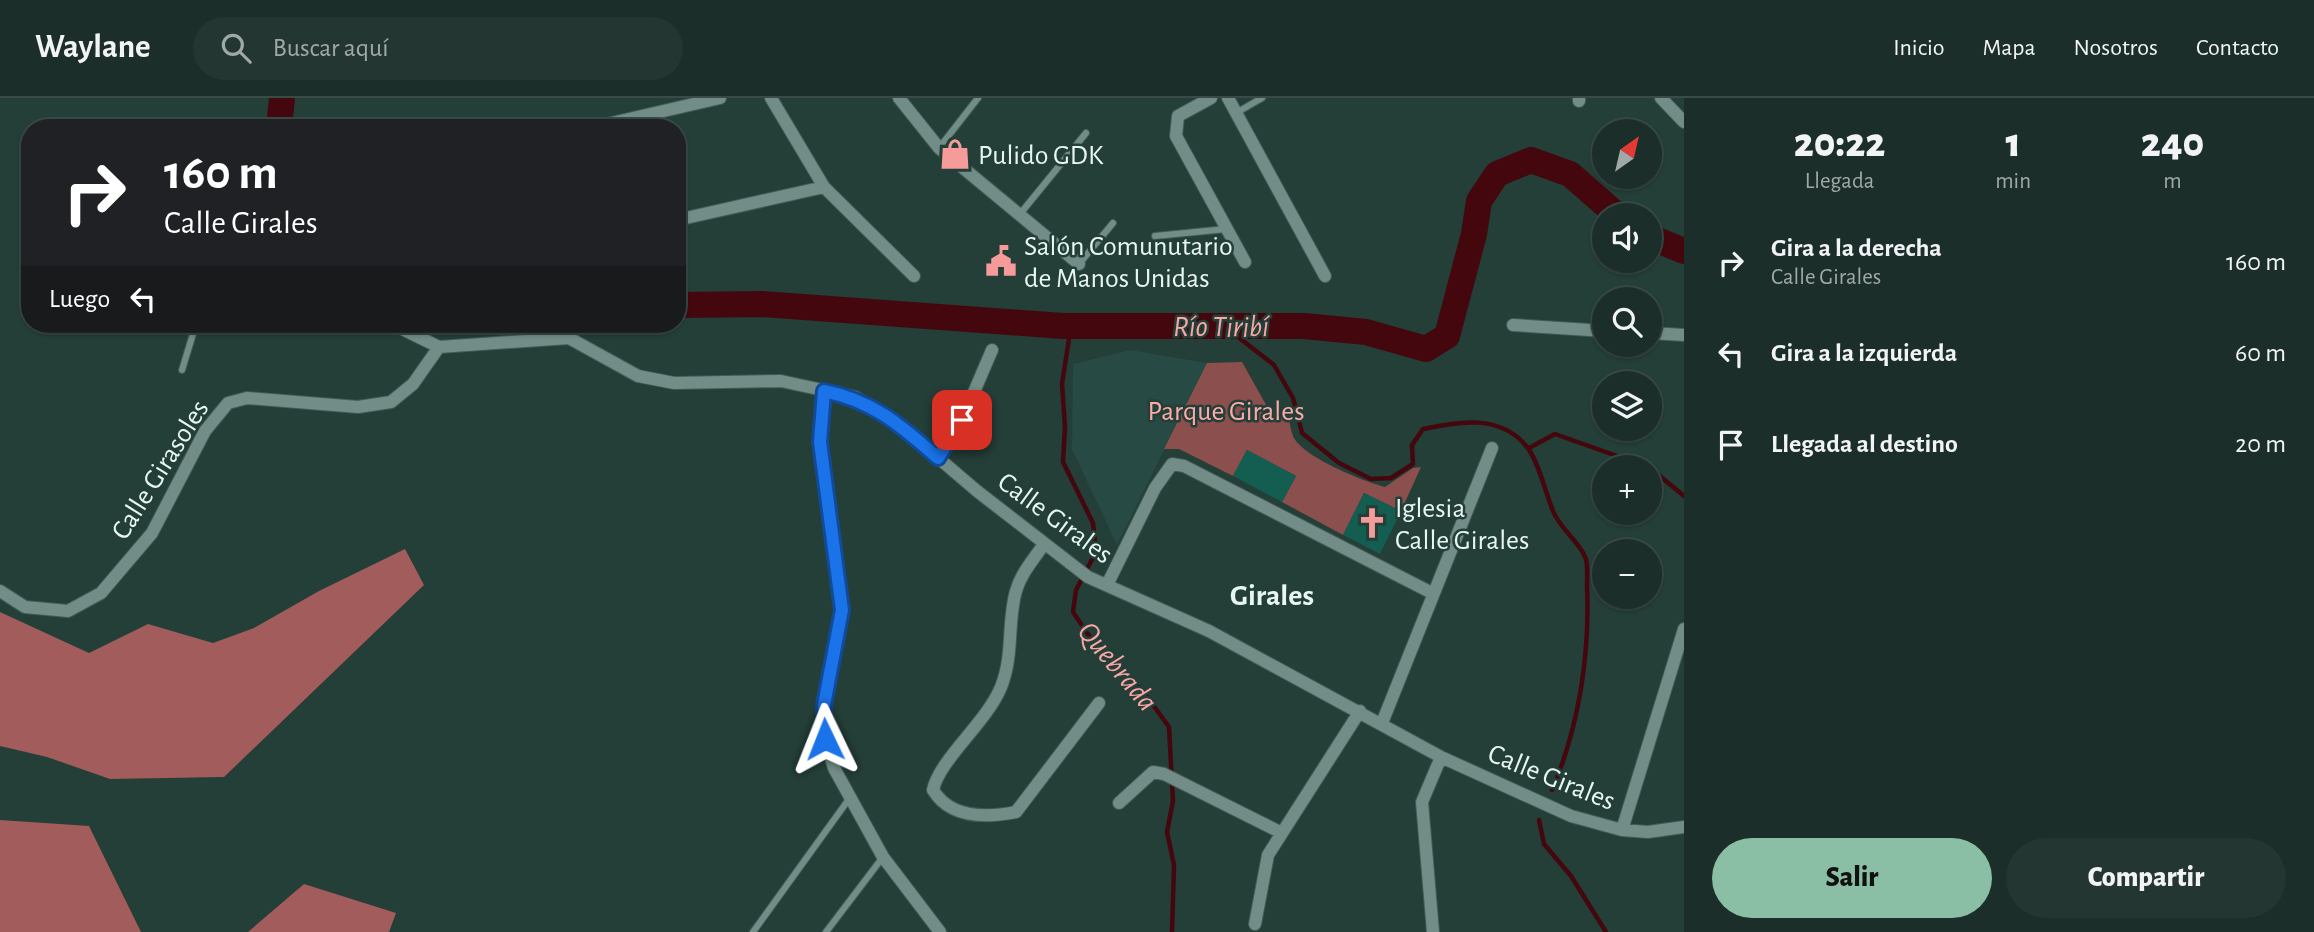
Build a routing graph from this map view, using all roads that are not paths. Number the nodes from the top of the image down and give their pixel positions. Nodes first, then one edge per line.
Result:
1 (720, 98) edge
2 (771, 98) edge
3 (899, 98) edge
4 (978, 98) edge
5 (1211, 98) edge
6 (1228, 98) edge
7 (1262, 98) edge
8 (1661, 98) edge
9 (1236, 113) junction
10 (629, 119) edge
11 (1684, 122) edge
12 (1086, 133) dead end
13 (939, 148) junction
14 (824, 187) junction
15 (1020, 214) junction
16 (686, 218) edge
17 (1113, 223) dead end
18 (1226, 229) junction
19 (1155, 236) dead end
20 (1245, 262) dead end
21 (1079, 264) joint
22 (914, 276) dead end
23 (1325, 276) dead end
24 (1513, 325) dead end
25 (1592, 330) edge
26 (193, 333) edge
27 (411, 333) edge
28 (1662, 334) edge
29 (1684, 335) edge
30 (439, 346) junction
31 (992, 350) dead end
32 (182, 370) dead end
33 (824, 391) junction
34 (1492, 448) dead end
35 (938, 458) junction
36 (1044, 544) junction
37 (1107, 585) junction
38 (0, 591) edge
39 (1432, 593) junction
40 (1684, 629) edge
41 (1099, 703) dead end
42 (1360, 711) junction
43 (1382, 723) junction
44 (1441, 757) junction
45 (849, 799) junction
46 (1119, 803) dead end
47 (1684, 827) edge
48 (1622, 830) junction
49 (1280, 832) junction
50 (883, 858) junction
51 (1255, 924) dead end
52 (752, 932) edge
53 (826, 932) edge
54 (940, 932) edge
55 (1433, 932) edge

1 - 10 street
2 - 14 street
3 - 13 street
4 - 13 lane
5 - 18 street
6 - 9 street
7 - 9 lane
8 - 11 street
9 - 23 street
12 - 15 lane
13 - 15 street
14 - 16 street
14 - 22 street
15 - 21 street
17 - 21 lane
18 - 19 lane
18 - 20 street
24 - 25 street
26 - 32 lane
27 - 30 street, Calle Girales
28 - 29 street
30 - 33 street, Calle Girales
30 - 38 street, Calle Girasoles
31 - 35 street
33 - 35 street, Calle Girales
33 - 45 street
34 - 39 street
35 - 36 street, Calle Girales
36 - 37 street, Calle Girales
36 - 41 street
37 - 39 street
37 - 42 street, Calle Girales
39 - 43 street
40 - 48 street
42 - 43 street, Calle Girales
42 - 49 street
43 - 44 street, Calle Girales
44 - 48 street, Calle Girales
44 - 55 street
45 - 50 street
45 - 52 lane
46 - 49 street
47 - 48 street, Calle Girales
49 - 51 street
50 - 53 lane
50 - 54 street

